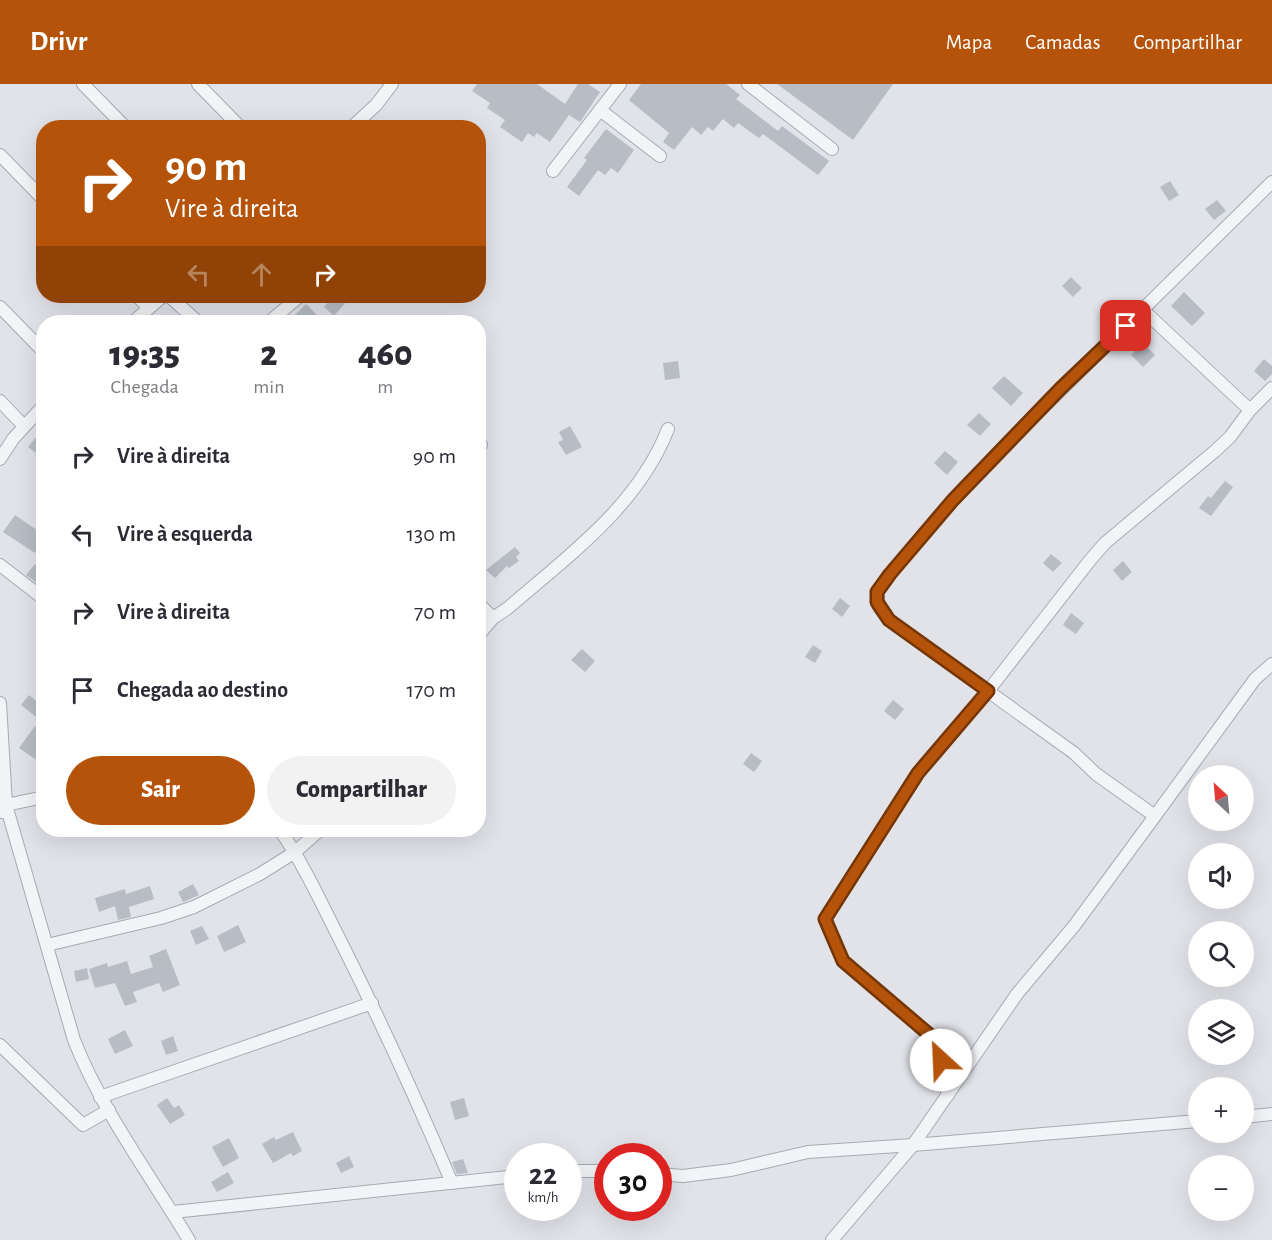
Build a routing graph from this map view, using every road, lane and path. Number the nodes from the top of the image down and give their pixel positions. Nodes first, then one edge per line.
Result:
1 (83, 84) edge
2 (198, 84) edge
3 (392, 84) edge
4 (620, 84) edge
5 (748, 84) edge
6 (600, 110) junction
7 (118, 120) edge
8 (233, 120) edge
9 (360, 120) edge
10 (832, 149) dead end
11 (0, 155) edge
12 (660, 156) dead end
13 (553, 171) dead end
14 (1272, 182) edge
15 (36, 192) edge
16 (144, 303) edge
17 (155, 303) edge
18 (177, 303) edge
19 (292, 303) edge
20 (0, 307) edge
21 (149, 308) junction
22 (1143, 310) junction
23 (141, 315) edge
24 (190, 315) edge
25 (277, 315) edge
26 (36, 344) edge
27 (1272, 388) edge
28 (0, 401) edge
29 (1250, 410) junction
30 (36, 413) edge
31 (24, 426) junction
32 (668, 429) dead end
33 (0, 459) edge
34 (0, 565) edge
35 (36, 593) edge
36 (486, 611) edge
37 (493, 618) junction
38 (486, 626) edge
39 (1272, 664) edge
40 (988, 691) junction
41 (0, 703) edge
42 (36, 800) edge
43 (3, 810) edge
44 (1155, 816) junction
45 (285, 837) edge
46 (312, 837) edge
47 (295, 852) junction
48 (47, 945) junction
49 (372, 1003) junction
50 (0, 1045) edge
51 (948, 1095) junction
52 (100, 1097) junction
53 (109, 1110) junction
54 (1272, 1114) edge
55 (1254, 1116) edge
56 (1188, 1122) edge
57 (913, 1146) junction
58 (672, 1175) edge
59 (504, 1177) edge
60 (452, 1183) junction
61 (172, 1212) junction
62 (189, 1240) edge
63 (832, 1240) edge

1 - 7 street
2 - 8 street
3 - 9 street
4 - 6 street
5 - 10 street
6 - 12 street
6 - 13 street
11 - 15 street
14 - 22 street
16 - 21 street
17 - 21 street
18 - 24 street
19 - 25 street
20 - 26 street
21 - 23 street
22 - 29 street
22 - 40 street
27 - 29 street
28 - 31 street
29 - 40 street
30 - 31 street
31 - 33 street
32 - 37 street
34 - 35 street
36 - 37 street
37 - 38 street
39 - 44 street
40 - 44 street
40 - 51 street
41 - 43 street
42 - 43 street
43 - 48 street
44 - 51 street
45 - 47 street
46 - 47 street
47 - 48 street
47 - 49 street
48 - 52 street
49 - 52 street
49 - 60 street
50 - 53 street
51 - 57 street
52 - 53 street
53 - 61 street
54 - 55 street
56 - 57 street
57 - 58 street
57 - 63 street
59 - 60 street
60 - 61 street
61 - 62 street

